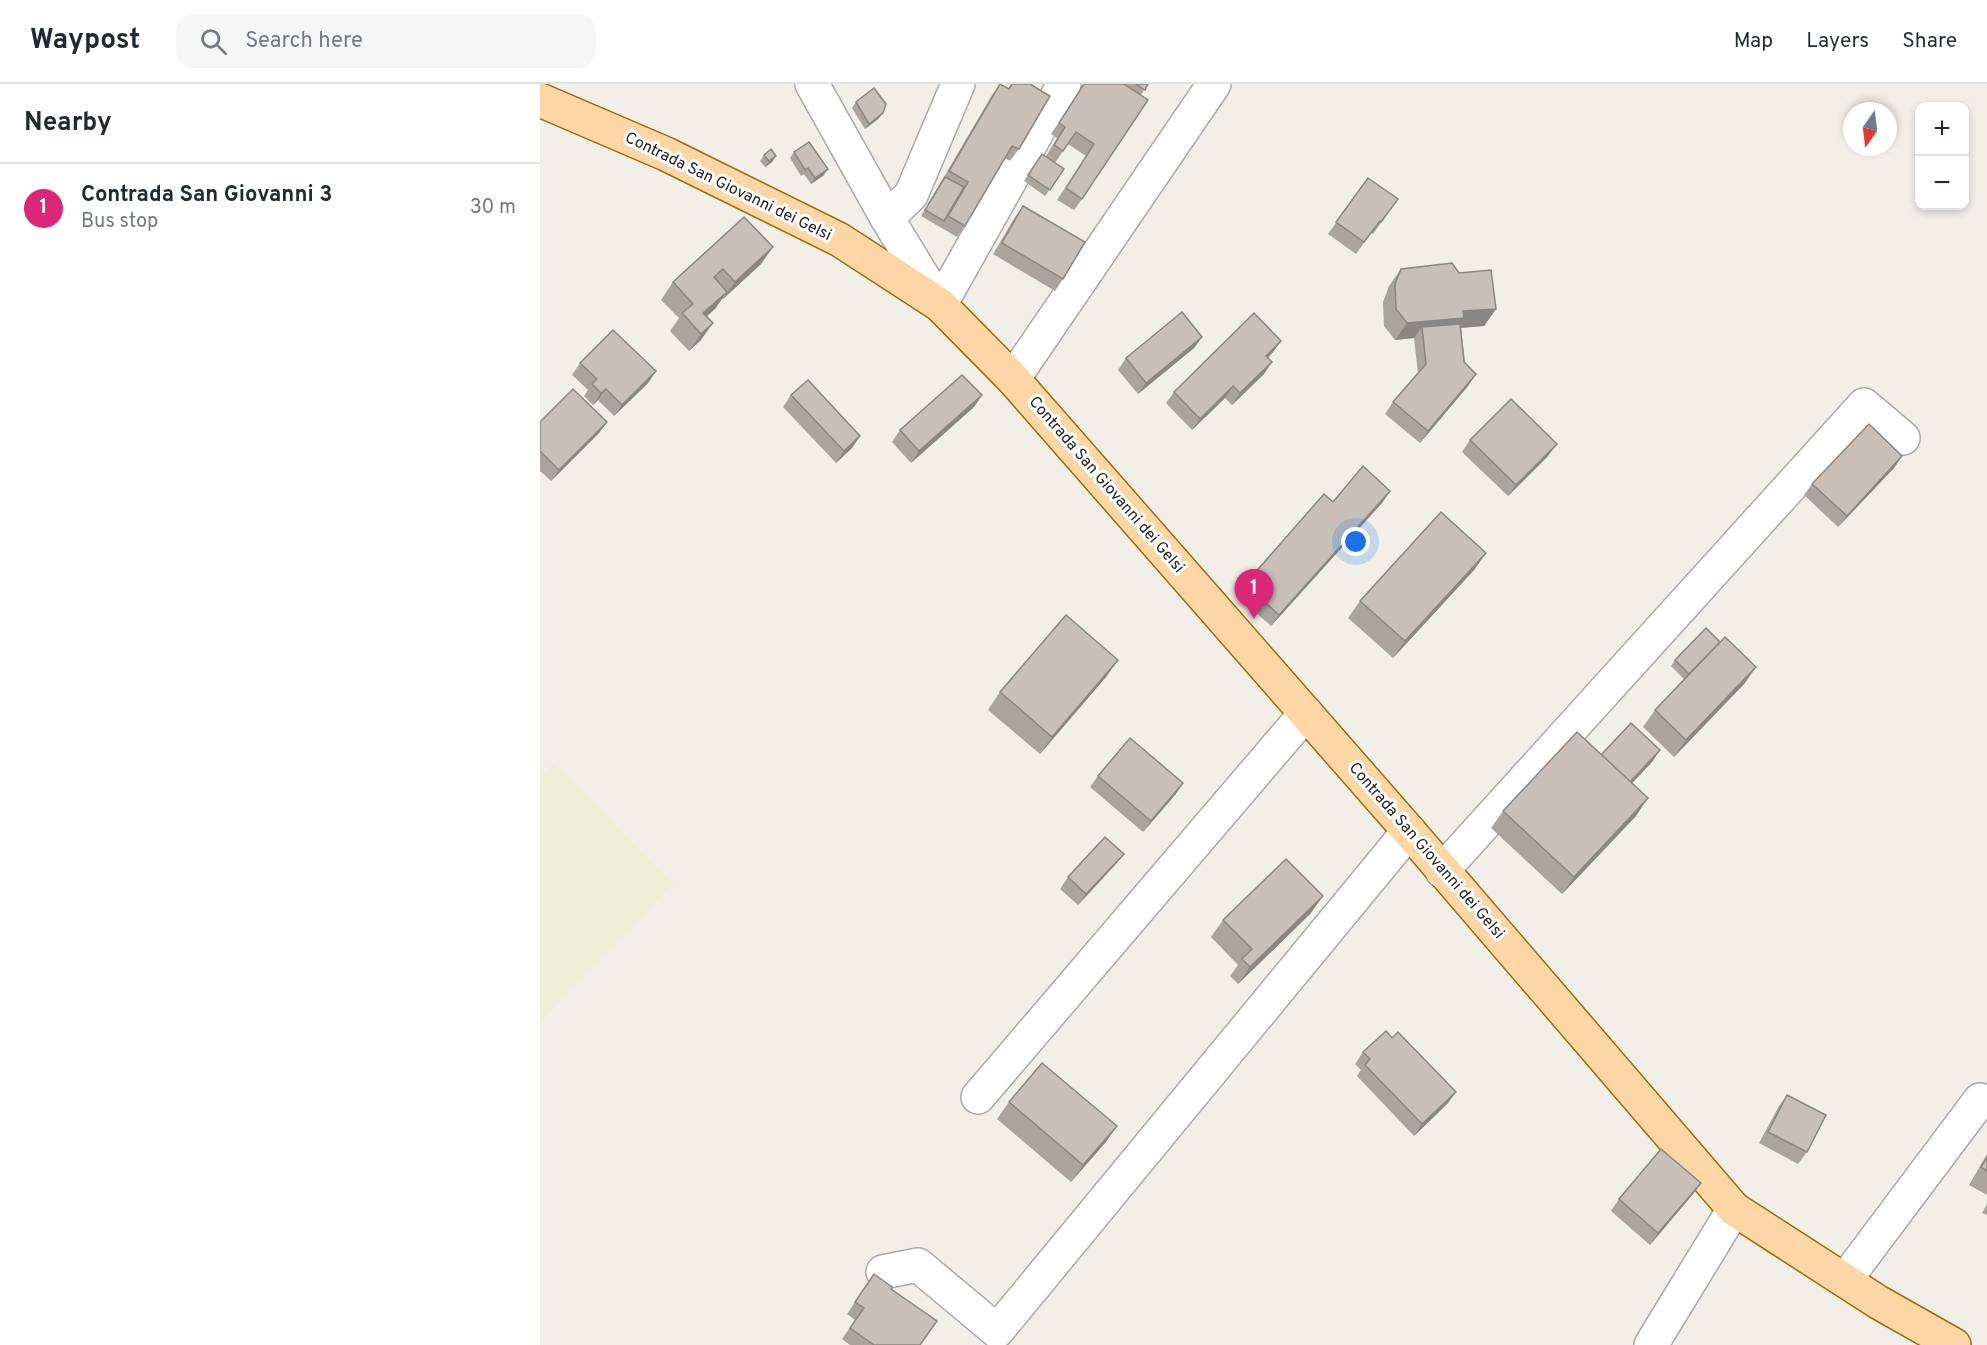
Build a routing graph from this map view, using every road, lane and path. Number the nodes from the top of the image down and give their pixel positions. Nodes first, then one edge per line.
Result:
1 (812, 84) edge
2 (958, 84) edge
3 (1064, 84) edge
4 (1214, 84) edge
5 (540, 100) edge
6 (887, 218) junction
7 (940, 304) junction
8 (1013, 379) junction
9 (1903, 438) dead end
10 (1306, 713) junction
11 (1410, 831) junction
12 (1442, 871) junction
13 (978, 1097) dead end
14 (1980, 1100) dead end
15 (1734, 1209) junction
16 (883, 1272) dead end
17 (1845, 1280) junction
18 (1651, 1345) edge
19 (1954, 1345) edge

1 - 6 street, Contrada San Giovanni dei Gelsi
2 - 6 street
3 - 7 street
4 - 8 street
5 - 7 main road, Contrada San Giovanni dei Gelsi
6 - 7 street, Contrada San Giovanni dei Gelsi
7 - 8 main road, Contrada San Giovanni dei Gelsi
8 - 10 main road, Contrada San Giovanni dei Gelsi
9 - 12 street
10 - 11 main road, Contrada San Giovanni dei Gelsi
10 - 13 street
11 - 12 main road, Contrada San Giovanni dei Gelsi
11 - 16 street
12 - 15 main road, Contrada San Giovanni dei Gelsi
14 - 17 street
15 - 17 main road, Contrada San Giovanni dei Gelsi
15 - 18 street
17 - 19 main road, Contrada San Giovanni dei Gelsi

